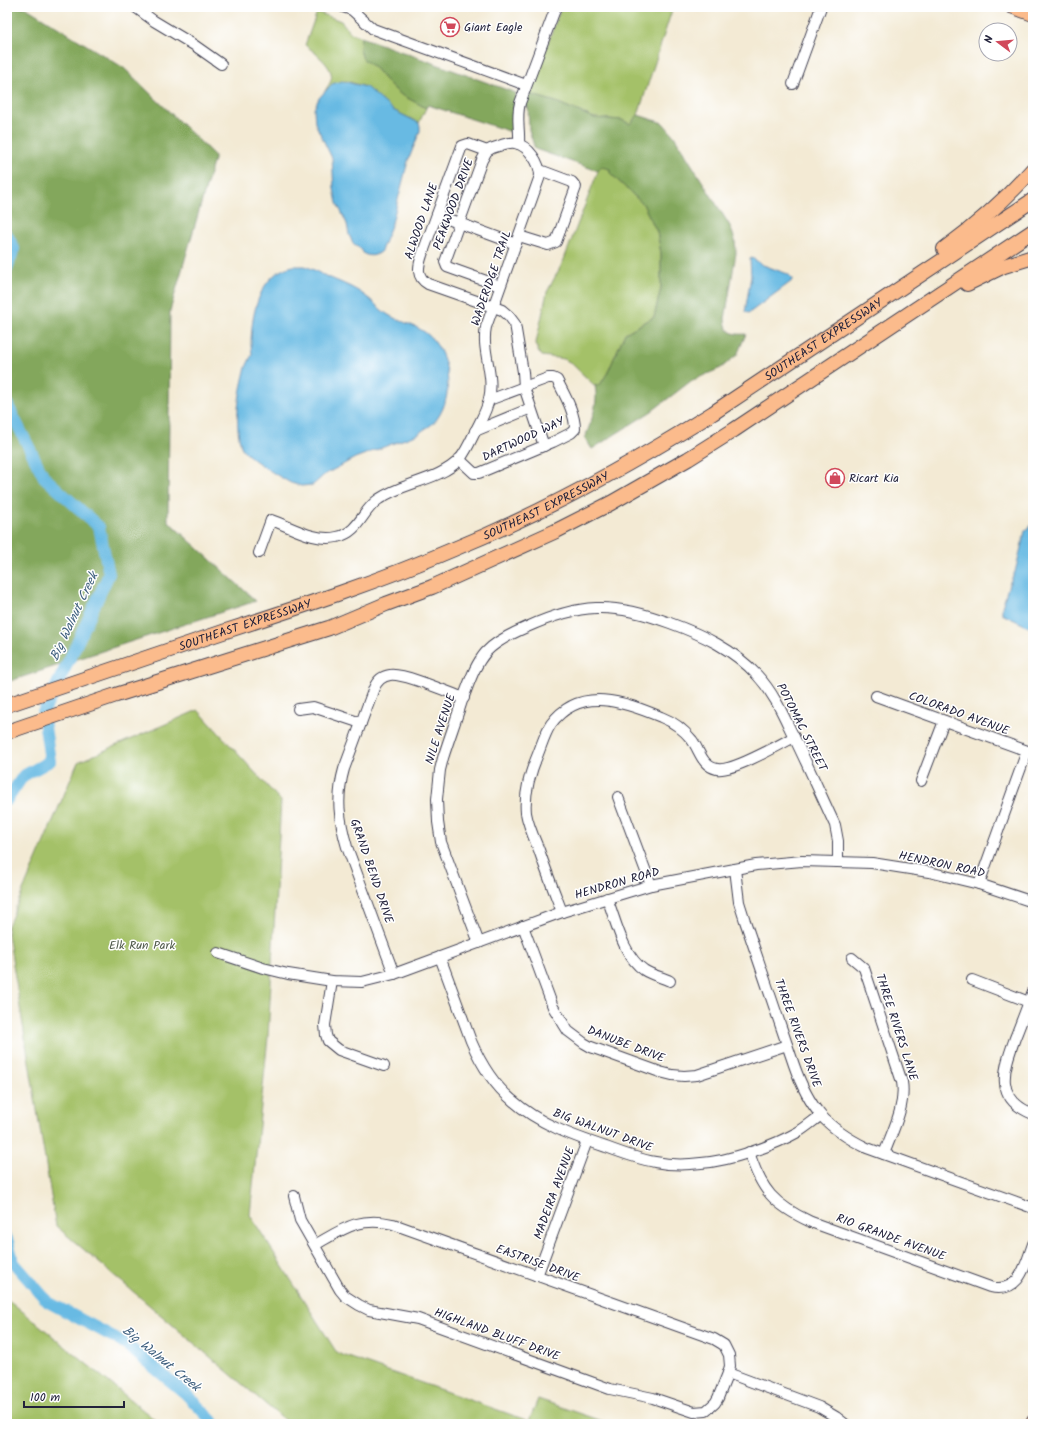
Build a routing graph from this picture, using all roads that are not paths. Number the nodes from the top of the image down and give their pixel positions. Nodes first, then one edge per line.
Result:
1 (135, 7) edge
2 (343, 7) edge
3 (556, 7) edge
4 (821, 7) edge
5 (1011, 7) edge
6 (1033, 15) edge
7 (221, 64) dead end
8 (793, 84) dead end
9 (526, 85) junction
10 (519, 144) junction
11 (487, 151) junction
12 (1033, 169) edge
13 (540, 170) junction
14 (1033, 200) edge
15 (437, 215) junction
16 (460, 223) junction
17 (1033, 231) edge
18 (517, 240) junction
19 (1033, 257) edge
20 (500, 286) junction
21 (875, 306) junction
22 (920, 306) junction
23 (493, 307) junction
24 (524, 388) junction
25 (489, 400) junction
26 (531, 408) junction
27 (476, 431) junction
28 (544, 446) junction
29 (459, 459) junction
30 (259, 553) dead end
31 (536, 623) joint
32 (876, 696) dead end
33 (464, 698) junction
34 (10, 704) edge
35 (298, 709) dead end
36 (944, 721) junction
37 (361, 723) junction
38 (7, 732) edge
39 (794, 737) junction
40 (1030, 752) edge
41 (921, 781) dead end
42 (618, 797) dead end
43 (838, 862) junction
44 (735, 869) junction
45 (979, 884) junction
46 (651, 885) junction
47 (607, 898) junction
48 (1033, 902) edge
49 (562, 912) junction
50 (523, 926) junction
51 (479, 943) junction
52 (218, 953) dead end
53 (440, 957) junction
54 (852, 958) dead end
55 (394, 974) junction
56 (972, 980) dead end
57 (332, 981) junction
58 (670, 981) dead end
59 (1033, 991) edge
60 (1029, 1002) junction
61 (787, 1045) junction
62 (384, 1066) dead end
63 (1033, 1114) edge
64 (820, 1116) junction
65 (588, 1141) junction
66 (749, 1152) junction
67 (884, 1154) junction
68 (294, 1196) dead end
69 (1033, 1208) edge
70 (1033, 1244) edge
71 (315, 1245) junction
72 (537, 1276) junction
73 (728, 1373) junction
74 (1033, 1421) edge
75 (845, 1424) edge
76 (1032, 1424) edge

1 - 7 street
2 - 9 street
3 - 9 street
4 - 8 street
5 - 6 main road
9 - 10 street
10 - 11 street, PEAKWOOD DRIVE
10 - 13 street
11 - 15 street, ALWOOD LANE
11 - 16 street, PEAKWOOD DRIVE
12 - 21 highway
13 - 18 street, WADERIDGE TRAIL
13 - 18 street
14 - 21 highway, SOUTHEAST EXPRESSWAY
15 - 16 street
15 - 23 street, ALWOOD LANE
16 - 18 street
16 - 20 street, PEAKWOOD DRIVE
17 - 22 highway, SOUTHEAST EXPRESSWAY
18 - 20 street, WADERIDGE TRAIL
19 - 22 highway
20 - 23 street, WADERIDGE TRAIL
21 - 34 highway, SOUTHEAST EXPRESSWAY
22 - 38 highway, SOUTHEAST EXPRESSWAY
23 - 24 street
23 - 25 street, WADERIDGE TRAIL
24 - 25 street, DARTWOOD WAY
24 - 26 street
24 - 28 street, DARTWOOD WAY
25 - 27 street, WADERIDGE TRAIL
26 - 27 street
26 - 28 street
27 - 29 street, WADERIDGE TRAIL
28 - 29 street, DARTWOOD WAY
29 - 30 street, WADERIDGE TRAIL
31 - 33 street, NILE AVENUE
31 - 39 street, POTOMAC STREET
32 - 36 street, COLORADO AVENUE
33 - 37 street, GRAND BEND DRIVE
33 - 51 street, NILE AVENUE
35 - 37 street
36 - 40 street, COLORADO AVENUE
36 - 41 street
37 - 55 street, GRAND BEND DRIVE
39 - 43 street, POTOMAC STREET
39 - 49 street
40 - 45 street
42 - 46 street
43 - 44 street, HENDRON ROAD
43 - 45 street, HENDRON ROAD
44 - 46 street, HENDRON ROAD
44 - 61 street, THREE RIVERS DRIVE
45 - 48 street, HENDRON ROAD
46 - 47 street, HENDRON ROAD
47 - 49 street, HENDRON ROAD
47 - 58 street
49 - 50 street, HENDRON ROAD
50 - 51 street, HENDRON ROAD
50 - 61 street, DANUBE DRIVE
51 - 53 street, HENDRON ROAD
52 - 57 street, HENDRON ROAD
53 - 55 street, HENDRON ROAD
53 - 65 street, BIG WALNUT DRIVE
54 - 67 street, THREE RIVERS LANE
55 - 57 street, HENDRON ROAD
56 - 60 street
57 - 62 street
59 - 60 street
60 - 63 street
61 - 64 street, THREE RIVERS DRIVE
64 - 66 street, BIG WALNUT DRIVE
64 - 67 street, THREE RIVERS DRIVE
65 - 66 street, BIG WALNUT DRIVE
65 - 72 street, MADEIRA AVENUE
66 - 70 street, RIO GRANDE AVENUE
67 - 69 street, THREE RIVERS DRIVE
68 - 71 street, HIGHLAND BLUFF DRIVE
71 - 72 street, EASTRISE DRIVE
71 - 73 street, HIGHLAND BLUFF DRIVE
72 - 73 street, EASTRISE DRIVE
73 - 75 street
74 - 76 main road

